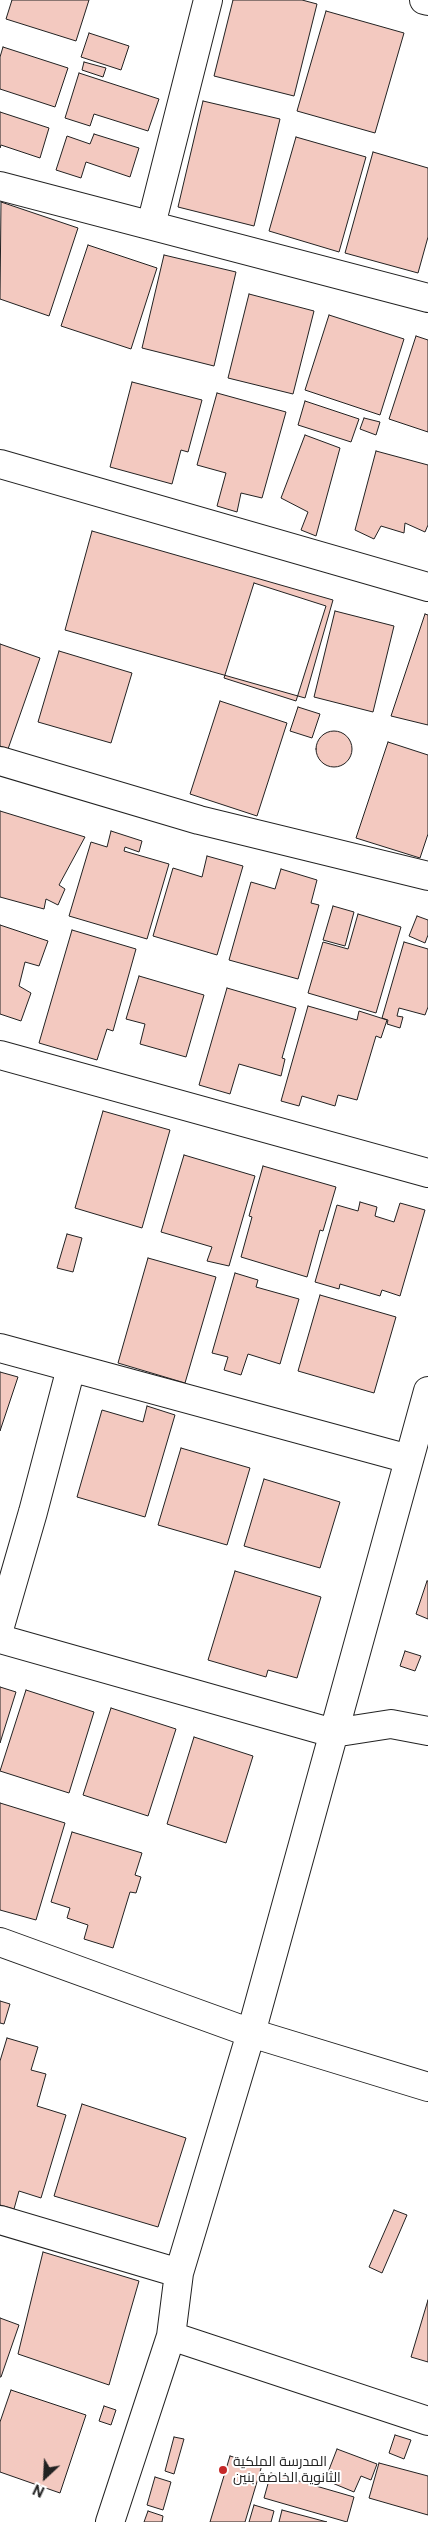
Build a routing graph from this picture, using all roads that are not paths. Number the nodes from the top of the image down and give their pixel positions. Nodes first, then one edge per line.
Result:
1 (208, 0) edge
2 (424, 0) edge
3 (428, 1) edge
4 (0, 186) edge
5 (151, 225) junction
6 (428, 298) edge
7 (0, 464) edge
8 (428, 587) edge
9 (0, 761) edge
10 (428, 876) edge
11 (0, 1055) edge
12 (428, 1173) edge
13 (0, 1348) edge
14 (71, 1368) junction
15 (428, 1391) edge
16 (409, 1459) junction
17 (0, 1626) edge
18 (0, 1639) edge
19 (428, 1731) edge
20 (333, 1732) junction
21 (0, 1942) edge
22 (250, 2033) junction
23 (428, 2088) edge
24 (0, 2220) edge
25 (178, 2273) junction
26 (171, 2336) junction
27 (428, 2421) edge
28 (110, 2522) edge

1 - 5 street
2 - 3 street
4 - 5 street
5 - 6 street
7 - 8 street
9 - 10 street
11 - 12 street
13 - 14 street
14 - 16 street
14 - 17 street
15 - 16 street
16 - 20 street
18 - 20 street
19 - 20 street
20 - 22 street
21 - 22 street
22 - 23 street
22 - 25 street
24 - 25 street
25 - 26 street
26 - 27 street
26 - 28 street

